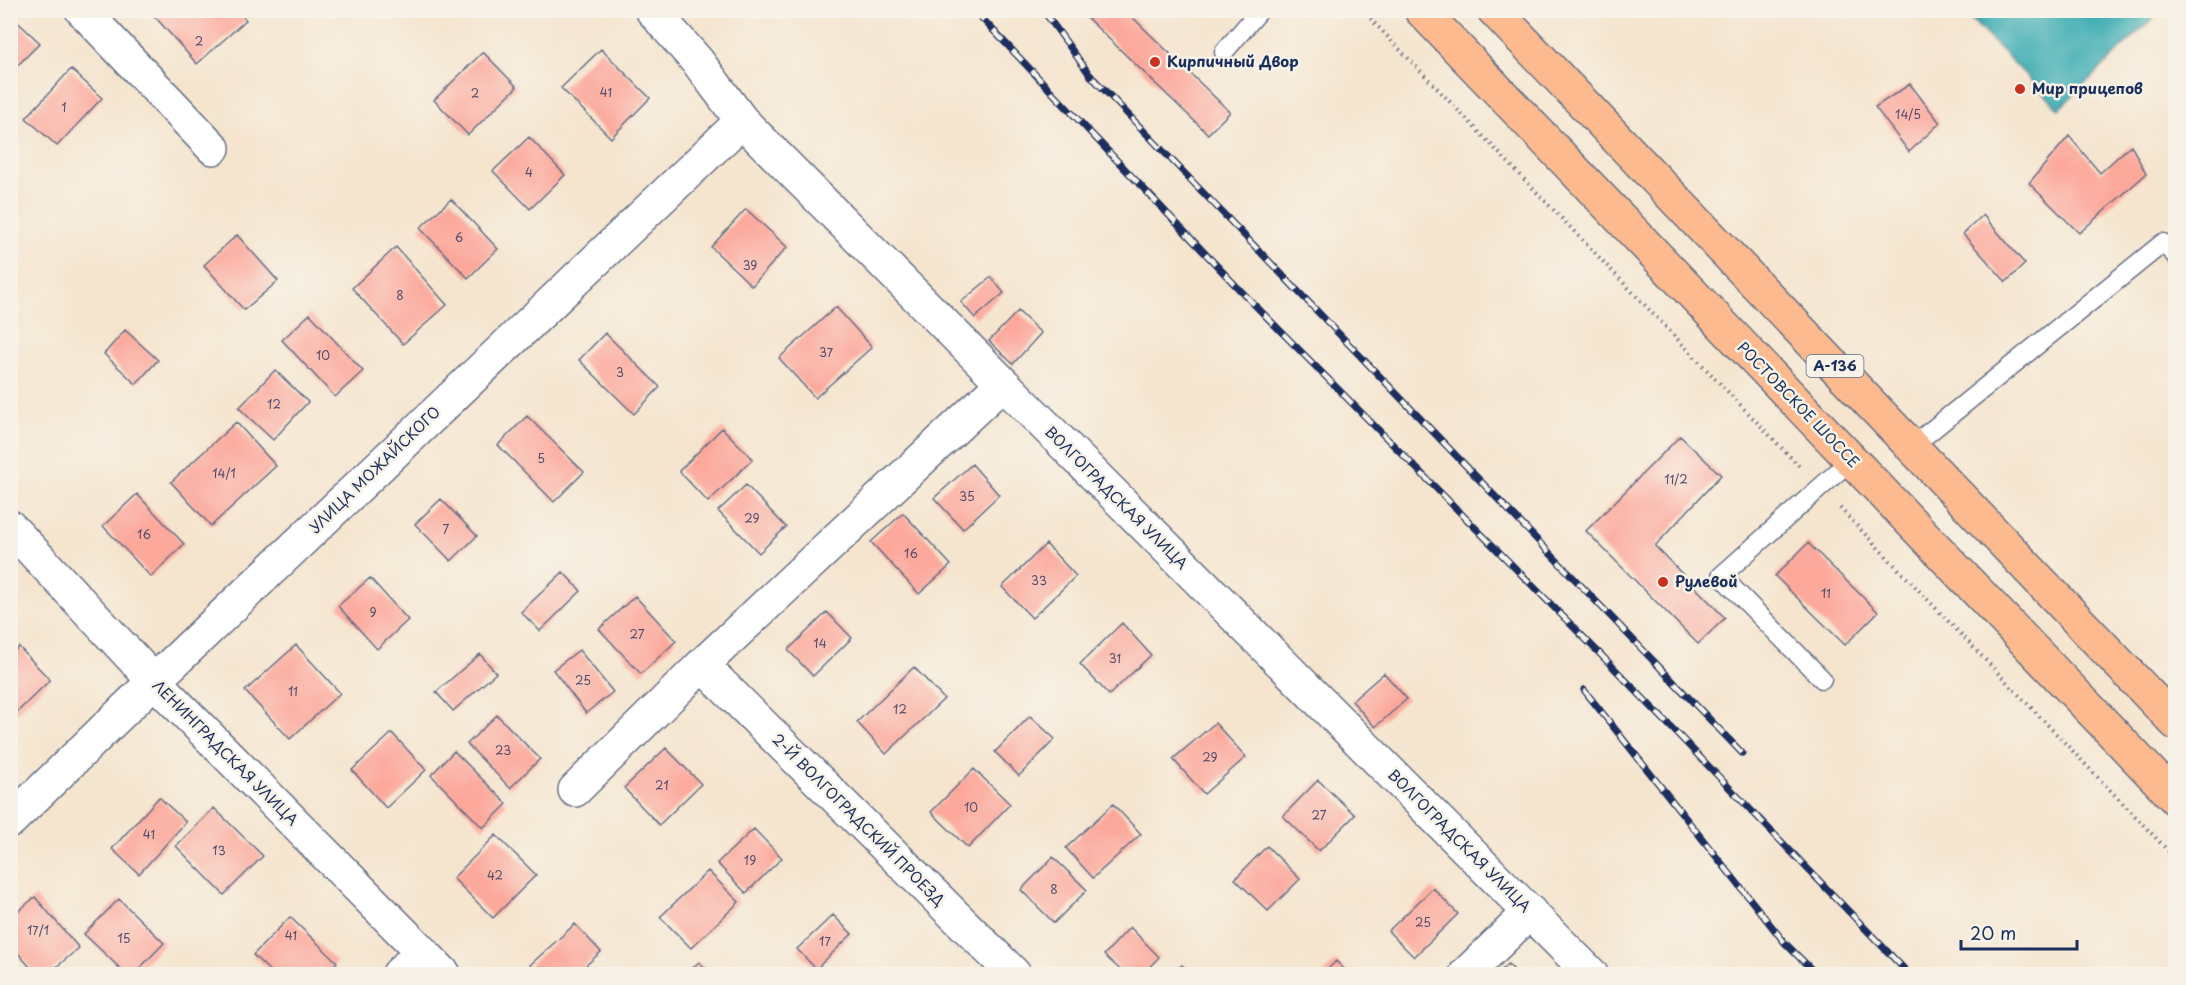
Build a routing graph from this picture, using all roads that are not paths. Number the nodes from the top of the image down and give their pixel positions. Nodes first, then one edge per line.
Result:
1 (82, 10) edge
2 (652, 10) edge
3 (1260, 10) edge
4 (1420, 10) edge
5 (1494, 10) edge
6 (1224, 52) dead end
7 (742, 121) junction
8 (213, 148) dead end
9 (2175, 256) edge
10 (1002, 384) junction
11 (1911, 447) junction
12 (1851, 460) junction
13 (10, 527) edge
14 (702, 665) junction
15 (1822, 679) dead end
16 (154, 681) junction
17 (2175, 723) edge
18 (575, 790) dead end
19 (2175, 799) edge
20 (10, 821) edge
21 (1530, 912) junction
22 (433, 963) edge
23 (399, 975) edge
24 (1014, 975) edge
25 (1466, 975) edge
26 (1591, 975) edge

1 - 8 street
2 - 7 street, ВОЛГОГРАДСКАЯ УЛИЦА
3 - 6 lane
4 - 12 main road, РОСТОВСКОЕ ШОССЕ
5 - 11 main road, А-136
7 - 10 street, ВОЛГОГРАДСКАЯ УЛИЦА
7 - 16 street, УЛИЦА МОЖАЙСКОГО
9 - 11 lane
10 - 14 street
10 - 21 street, ВОЛГОГРАДСКАЯ УЛИЦА
11 - 17 main road, А-136
12 - 15 lane
12 - 19 main road, РОСТОВСКОЕ ШОССЕ
13 - 16 street, ЛЕНИНГРАДСКАЯ УЛИЦА
14 - 18 street
14 - 24 street, 2-Й ВОЛГОГРАДСКИЙ ПРОЕЗД
16 - 20 street, УЛИЦА МОЖАЙСКОГО
16 - 22 street, ЛЕНИНГРАДСКАЯ УЛИЦА
21 - 25 street
21 - 26 street, ВОЛГОГРАДСКАЯ УЛИЦА
22 - 23 street

